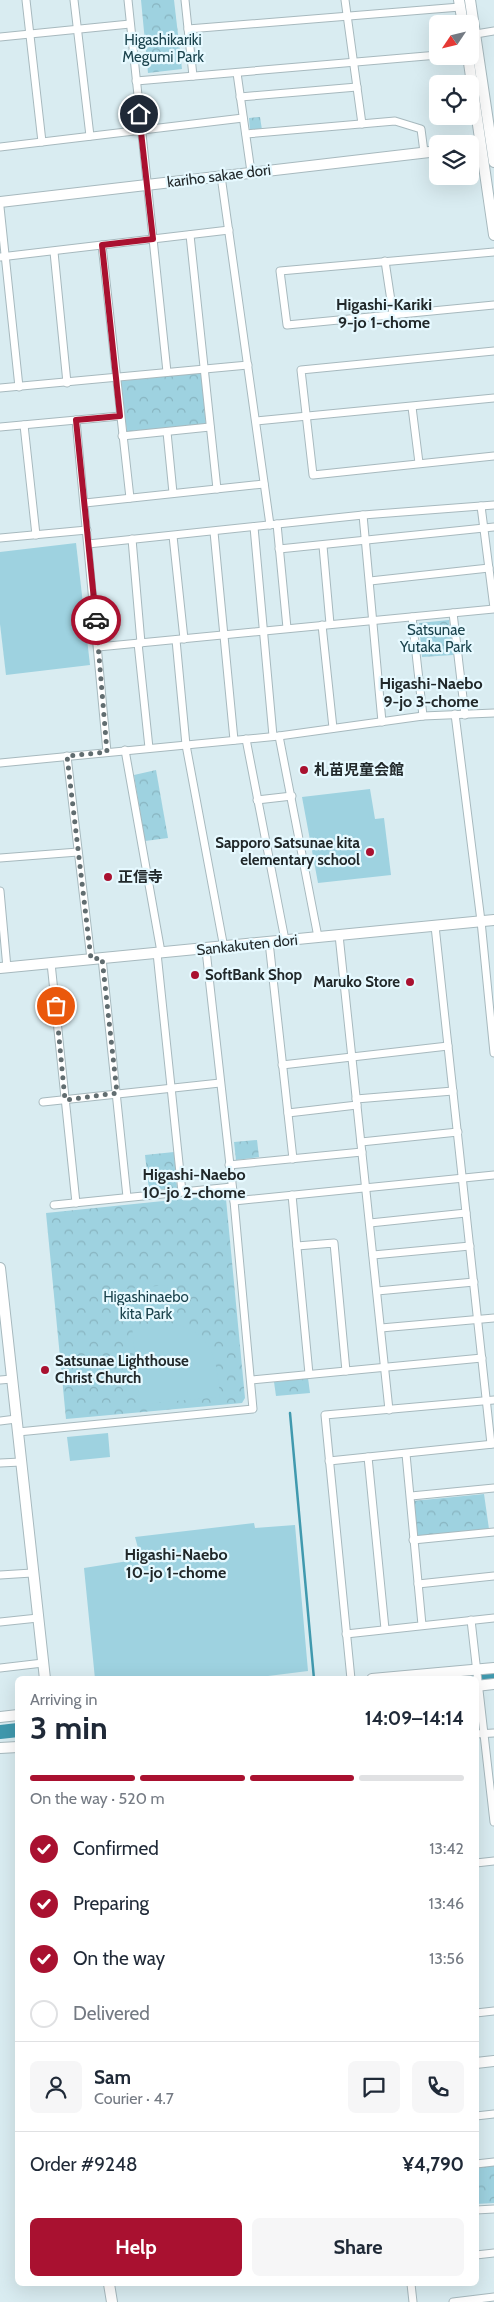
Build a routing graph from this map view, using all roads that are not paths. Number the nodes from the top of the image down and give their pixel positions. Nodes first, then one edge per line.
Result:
1 (26, 0) edge
2 (74, 0) edge
3 (128, 0) edge
4 (184, 0) edge
5 (346, 0) edge
6 (470, 0) edge
7 (460, 3) edge
8 (471, 15) edge
9 (347, 16) junction
10 (130, 24) junction
11 (78, 29) junction
12 (188, 29) junction
13 (494, 31) edge
14 (479, 33) edge
15 (30, 34) junction
16 (0, 37) edge
17 (429, 56) edge
18 (354, 62) junction
19 (470, 65) edge
20 (476, 65) edge
21 (237, 73) junction
22 (193, 76) junction
23 (136, 81) junction
24 (357, 87) junction
25 (240, 97) junction
26 (243, 118) junction
27 (362, 124) junction
28 (141, 130) junction
29 (246, 134) junction
30 (90, 136) junction
31 (42, 142) junction
32 (487, 144) junction
33 (479, 145) edge
34 (0, 147) edge
35 (424, 152) junction
36 (429, 152) edge
37 (494, 162) edge
38 (251, 172) junction
39 (221, 176) junction
40 (147, 185) junction
41 (0, 202) edge
42 (0, 207) edge
43 (229, 230) junction
44 (190, 235) junction
45 (494, 235) edge
46 (153, 239) junction
47 (102, 245) junction
48 (54, 252) junction
49 (494, 252) edge
50 (3, 257) edge
51 (385, 262) junction
52 (494, 305) edge
53 (393, 314) junction
54 (494, 351) edge
55 (248, 365) junction
56 (205, 369) junction
57 (166, 372) junction
58 (116, 378) junction
59 (67, 383) junction
60 (19, 387) junction
61 (0, 388) edge
62 (494, 398) edge
63 (412, 407) junction
64 (120, 416) junction
65 (305, 417) junction
66 (76, 420) junction
67 (256, 421) junction
68 (24, 425) junction
69 (0, 427) edge
70 (210, 427) junction
71 (167, 432) junction
72 (122, 436) junction
73 (494, 456) edge
74 (419, 463) junction
75 (264, 484) junction
76 (217, 489) junction
77 (173, 493) junction
78 (130, 498) junction
79 (85, 503) junction
80 (494, 505) edge
81 (481, 506) junction
82 (363, 515) junction
83 (274, 524) junction
84 (254, 527) junction
85 (494, 527) edge
86 (484, 528) junction
87 (87, 530) junction
88 (214, 532) junction
89 (36, 535) junction
90 (173, 536) junction
91 (0, 538) edge
92 (132, 539) junction
93 (365, 541) junction
94 (88, 544) junction
95 (323, 546) junction
96 (279, 549) junction
97 (489, 568) junction
98 (370, 581) junction
99 (494, 608) edge
100 (453, 613) junction
101 (412, 617) junction
102 (373, 620) junction
103 (330, 624) junction
104 (322, 625) junction
105 (287, 628) junction
106 (264, 631) junction
107 (225, 635) junction
108 (184, 639) junction
109 (176, 640) junction
110 (139, 643) junction
111 (98, 647) junction
112 (494, 712) edge
113 (455, 714) junction
114 (466, 715) junction
115 (423, 716) junction
116 (382, 722) junction
117 (333, 728) junction
118 (276, 736) junction
119 (246, 739) junction
120 (234, 740) junction
121 (186, 745) junction
122 (149, 748) junction
123 (125, 750) junction
124 (107, 752) junction
125 (67, 756) junction
126 (0, 763) edge
127 (292, 796) junction
128 (257, 800) junction
129 (78, 852) junction
130 (0, 858) edge
131 (0, 891) edge
132 (494, 920) edge
133 (481, 921) junction
134 (435, 926) junction
135 (339, 935) junction
136 (318, 937) junction
137 (285, 940) junction
138 (269, 942) junction
139 (224, 948) junction
140 (206, 950) junction
141 (159, 953) junction
142 (96, 958) junction
143 (51, 964) junction
144 (4, 968) edge
145 (448, 1046) junction
146 (494, 1053) edge
147 (352, 1056) junction
148 (282, 1066) junction
149 (220, 1083) junction
150 (172, 1088) junction
151 (453, 1091) junction
152 (117, 1093) junction
153 (65, 1100) junction
154 (42, 1102) dead end
155 (357, 1102) junction
156 (288, 1113) junction
157 (458, 1132) junction
158 (361, 1142) junction
159 (362, 1152) junction
160 (293, 1159) junction
161 (230, 1165) junction
162 (494, 1175) edge
163 (463, 1178) junction
164 (232, 1187) junction
165 (366, 1188) junction
166 (182, 1192) junction
167 (292, 1195) junction
168 (127, 1198) junction
169 (234, 1201) junction
170 (76, 1203) junction
171 (54, 1205) dead end
172 (466, 1213) junction
173 (370, 1224) junction
174 (298, 1246) junction
175 (470, 1246) junction
176 (373, 1255) junction
177 (0, 1268) edge
178 (474, 1282) junction
179 (377, 1291) junction
180 (494, 1318) edge
181 (478, 1320) junction
182 (381, 1328) junction
183 (4, 1339) edge
184 (482, 1358) junction
185 (384, 1366) junction
186 (346, 1371) junction
187 (309, 1374) junction
188 (12, 1379) junction
189 (0, 1380) edge
190 (251, 1380) junction
191 (490, 1400) edge
192 (389, 1410) junction
193 (16, 1419) junction
194 (0, 1421) edge
195 (18, 1432) junction
196 (492, 1444) edge
197 (406, 1454) junction
198 (368, 1457) junction
199 (329, 1461) junction
200 (21, 1462) junction
201 (0, 1463) edge
202 (494, 1488) edge
203 (411, 1496) junction
204 (494, 1532) edge
205 (414, 1540) junction
206 (32, 1573) junction
207 (0, 1575) edge
208 (494, 1576) edge
209 (418, 1584) junction
210 (38, 1618) junction
211 (494, 1618) edge
212 (470, 1620) junction
213 (0, 1622) edge
214 (422, 1625) junction
215 (385, 1629) junction
216 (346, 1634) junction
217 (44, 1663) junction
218 (0, 1668) edge
219 (494, 1668) edge
220 (477, 1672) junction
221 (45, 1676) edge
222 (350, 1676) edge
223 (417, 1676) edge
224 (477, 1676) edge
225 (494, 1684) edge
226 (479, 1685) edge
227 (479, 1693) edge
228 (15, 1715) edge
229 (0, 1716) edge
230 (494, 1733) edge
231 (479, 1734) edge
232 (484, 1734) junction
233 (15, 1747) edge
234 (0, 1748) edge
235 (494, 1822) edge
236 (494, 1861) edge
237 (479, 1862) edge
238 (494, 2011) edge
239 (479, 2013) edge
240 (494, 2061) edge
241 (479, 2063) edge
242 (494, 2114) edge
243 (479, 2116) edge
244 (494, 2162) edge
245 (479, 2164) edge
246 (494, 2209) edge
247 (479, 2210) edge
248 (494, 2253) edge
249 (479, 2255) edge
250 (109, 2286) edge
251 (411, 2286) edge
252 (494, 2298) edge
253 (112, 2302) edge
254 (413, 2302) edge
255 (453, 2302) edge

1 - 15 street
2 - 11 street
3 - 10 street
4 - 12 street
5 - 9 street
6 - 8 street
7 - 9 street
9 - 12 street
9 - 18 street
10 - 11 street
10 - 23 street
11 - 15 street
11 - 30 street
12 - 22 street
13 - 14 street
15 - 16 street
15 - 31 street
17 - 18 street
18 - 21 street
18 - 24 street
19 - 32 street
20 - 32 street
21 - 22 street
21 - 25 street
22 - 23 street
23 - 28 street
24 - 25 street
24 - 27 street
25 - 26 street
26 - 28 street
26 - 29 street
27 - 29 street
27 - 35 street
28 - 30 street
28 - 40 street
29 - 38 street
30 - 31 street
31 - 34 street
32 - 33 street
32 - 37 street
32 - 45 street
35 - 36 street, kariho sakae dori
35 - 38 street, kariho sakae dori
38 - 39 street, kariho sakae dori
39 - 40 street, kariho sakae dori
39 - 43 street
40 - 41 street, kariho sakae dori
40 - 46 street
42 - 50 street
43 - 44 street
43 - 55 street
44 - 46 street
44 - 56 street
46 - 47 street
46 - 57 street
47 - 48 street
47 - 58 street
48 - 50 street
48 - 59 street
49 - 51 street
50 - 60 street
51 - 53 street
51 - 53 street
52 - 53 street
54 - 65 street
55 - 56 street
55 - 67 street
56 - 57 street
56 - 70 street
57 - 58 street
58 - 59 street
58 - 64 street
59 - 60 street
60 - 61 street
62 - 63 street
63 - 65 street
63 - 74 street
64 - 66 street
64 - 72 street
65 - 67 street
65 - 74 street
66 - 68 street
66 - 79 street
67 - 75 street
68 - 69 street
68 - 89 street
70 - 71 street
70 - 76 street
71 - 72 street
71 - 77 street
72 - 78 street
73 - 74 street
75 - 76 street
75 - 83 street
76 - 77 street
77 - 78 street
78 - 79 street
79 - 87 street
80 - 81 street
81 - 82 street
81 - 86 street
82 - 83 street
82 - 93 street
83 - 84 street
83 - 96 street
84 - 88 street
84 - 106 street
85 - 86 street
86 - 93 street
86 - 97 street
87 - 89 street
87 - 94 street
88 - 90 street
88 - 107 street
89 - 91 street
90 - 92 street
90 - 108 street
92 - 94 street
92 - 110 street
93 - 95 street
93 - 98 street
94 - 111 street
95 - 96 street
95 - 103 street
96 - 105 street
97 - 98 street
97 - 99 street
98 - 102 street
99 - 100 street
100 - 101 street
100 - 114 street
101 - 102 street
101 - 115 street
102 - 103 street
102 - 116 street
103 - 104 street
104 - 105 street
104 - 117 street
105 - 106 street
106 - 107 street
106 - 118 street
107 - 108 street
107 - 120 street
108 - 109 street
109 - 110 street
109 - 121 street
110 - 111 street
110 - 122 street
111 - 124 street
112 - 114 street
113 - 114 street
113 - 115 street
113 - 133 street
115 - 116 street
116 - 117 street
117 - 118 street
118 - 119 street
118 - 127 street
119 - 120 street
119 - 128 street
120 - 121 street
121 - 122 street
121 - 139 street
122 - 123 street
123 - 124 street
123 - 141 street
124 - 125 street
125 - 126 street
125 - 129 street
127 - 128 street
127 - 136 street
128 - 137 street
129 - 130 street
129 - 142 street
131 - 144 street
132 - 133 street, Sankakuten dori
133 - 134 street, Sankakuten dori
133 - 146 street
134 - 135 street, Sankakuten dori
134 - 145 street
135 - 136 street, Sankakuten dori
135 - 147 street
136 - 137 street, Sankakuten dori
137 - 138 street, Sankakuten dori
138 - 139 street, Sankakuten dori
138 - 148 street
139 - 140 street, Sankakuten dori
140 - 141 street, Sankakuten dori
140 - 149 street
141 - 142 street, Sankakuten dori
141 - 150 street
142 - 143 street, Sankakuten dori
142 - 152 street
143 - 144 street, Sankakuten dori
143 - 153 street
145 - 147 street
145 - 151 street
147 - 148 street
147 - 155 street
148 - 156 street
149 - 150 street
149 - 161 street
150 - 152 street
150 - 166 street
151 - 155 street
151 - 157 street
152 - 153 street
152 - 168 street
153 - 154 street
153 - 170 street
155 - 156 street
155 - 158 street
156 - 160 street
157 - 158 street
157 - 163 street
158 - 159 street
159 - 160 street
159 - 165 street
160 - 161 street
161 - 164 street
162 - 163 street
163 - 165 street
163 - 172 street
164 - 166 street
164 - 169 street
165 - 167 street
165 - 173 street
166 - 168 street
167 - 169 street
167 - 174 street
168 - 170 street
169 - 190 street
170 - 171 street
172 - 173 street
172 - 175 street
173 - 176 street
174 - 186 street
174 - 187 street
175 - 176 street
175 - 178 street
176 - 179 street
177 - 183 street
178 - 179 street
178 - 181 street
179 - 182 street
180 - 181 street
181 - 182 street
181 - 184 street
182 - 185 street
183 - 188 street
184 - 185 street
184 - 191 street
185 - 186 street
185 - 192 street
186 - 187 street
187 - 190 street
188 - 189 street
188 - 193 street
190 - 195 street
191 - 192 street
191 - 196 street
192 - 199 street
193 - 194 street
193 - 195 street
195 - 200 street
196 - 197 street
197 - 198 street
197 - 203 street
198 - 199 street
198 - 215 street
199 - 216 street
200 - 201 street
200 - 206 street
202 - 203 street
203 - 205 street
204 - 205 street
205 - 209 street
206 - 207 street
206 - 210 street
208 - 209 street
209 - 214 street
210 - 213 street
210 - 217 street
211 - 212 street
212 - 214 street
212 - 220 street
214 - 215 street
215 - 216 street
216 - 222 street
217 - 218 street
217 - 221 street
219 - 220 street
220 - 223 street
220 - 224 street
225 - 226 street
227 - 232 street
228 - 229 street
230 - 232 street
231 - 232 street
232 - 235 street
233 - 234 street
236 - 237 street
238 - 239 street
240 - 241 street
242 - 243 street
244 - 245 street
246 - 247 street
248 - 249 street
250 - 253 street
251 - 254 street
252 - 255 street

